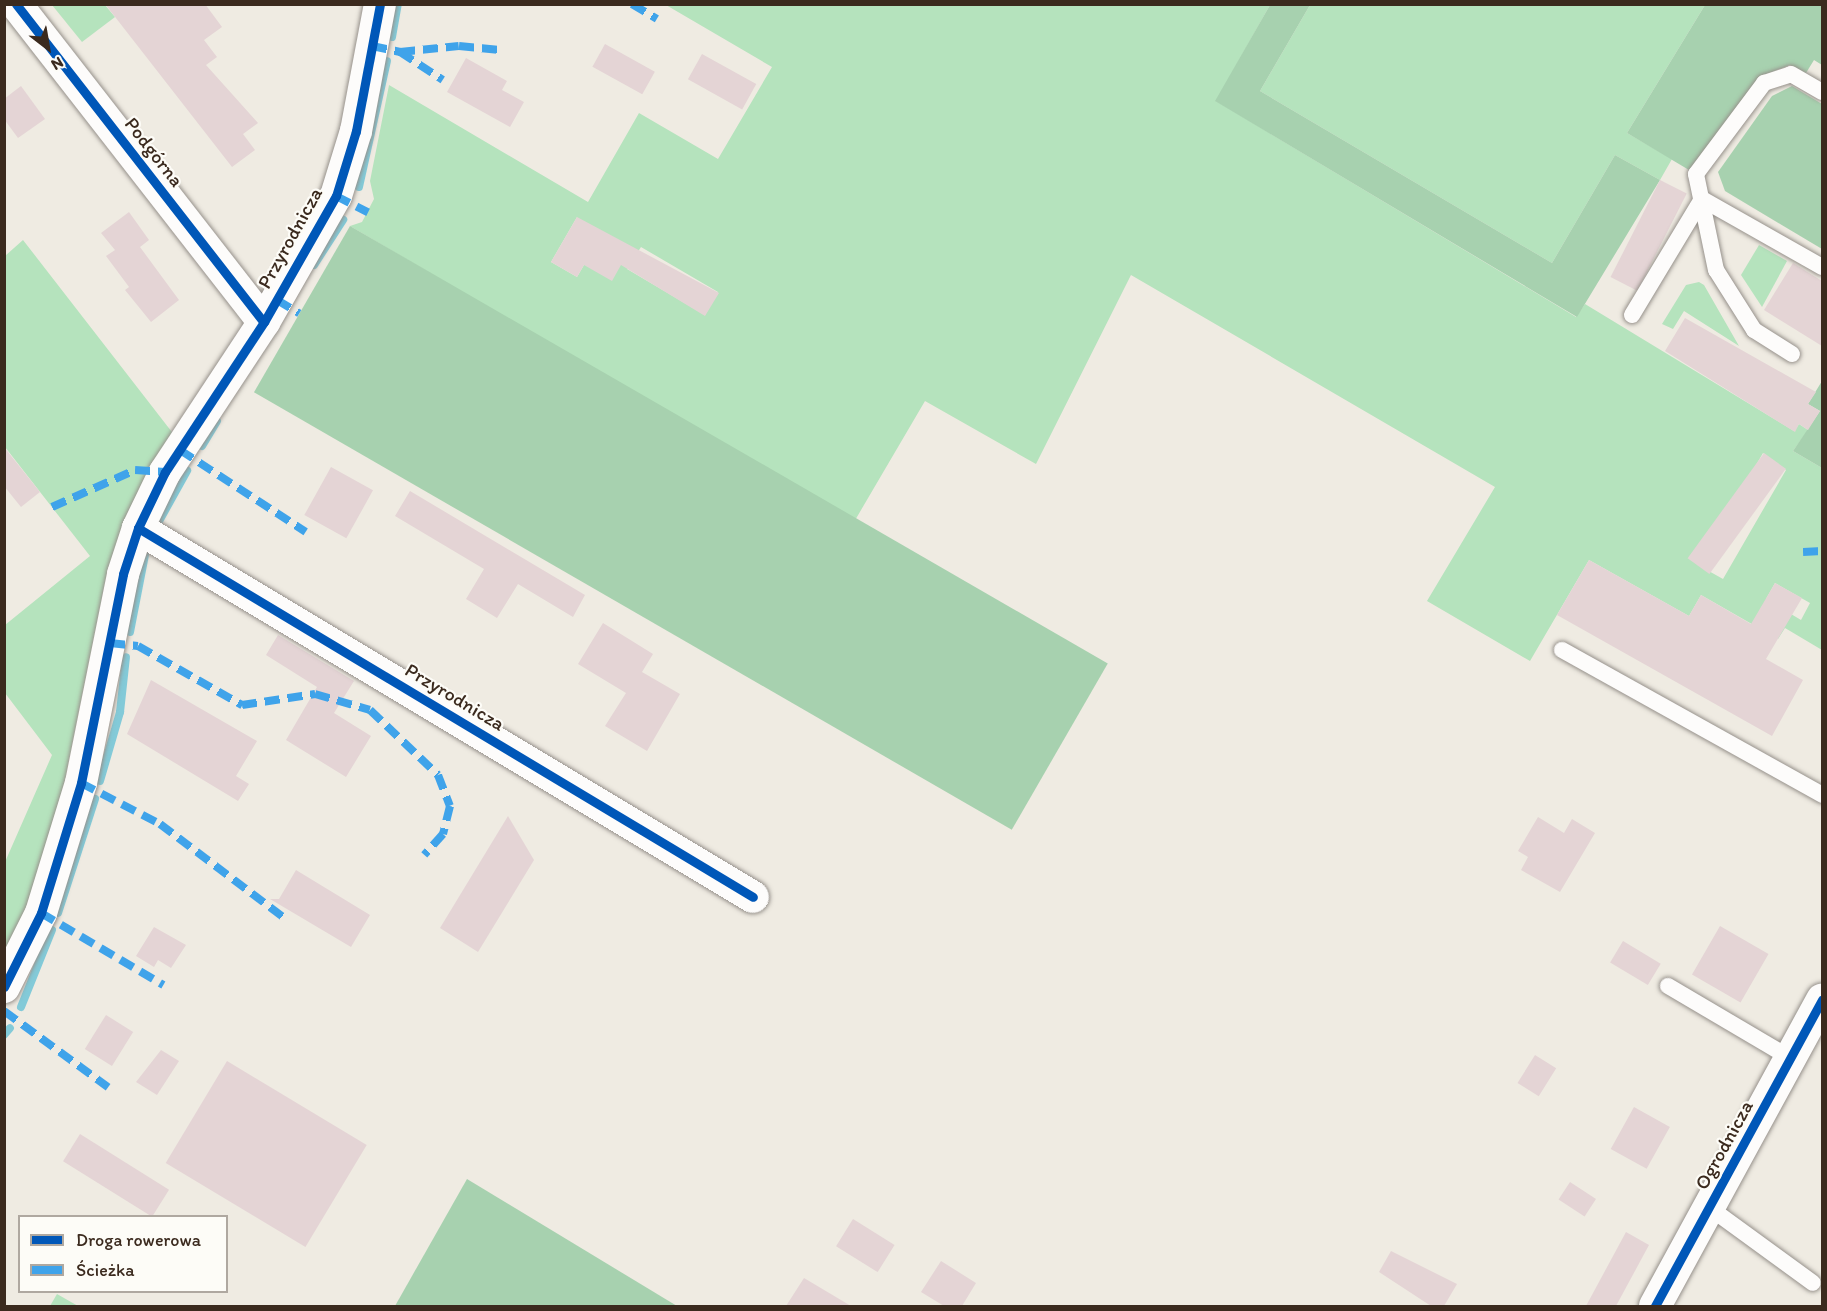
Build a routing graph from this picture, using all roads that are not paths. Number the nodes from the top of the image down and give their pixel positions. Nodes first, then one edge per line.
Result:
1 (16, 4) edge
2 (380, 4) edge
3 (1822, 92) edge
4 (1702, 199) junction
5 (1822, 267) edge
6 (1632, 315) dead end
7 (264, 322) junction
8 (1792, 354) dead end
9 (138, 528) junction
10 (1563, 650) dead end
11 (1822, 795) edge
12 (753, 897) dead end
13 (1668, 986) dead end
14 (4, 987) edge
15 (1822, 1000) edge
16 (1792, 1059) junction
17 (1710, 1208) junction
18 (1813, 1283) dead end
19 (1654, 1306) edge

1 - 7 street, Podgórna
2 - 7 street, Przyrodnicza
3 - 4 lane
4 - 5 lane
4 - 6 lane
4 - 8 lane
7 - 9 street, Przyrodnicza
9 - 12 street, Przyrodnicza
9 - 14 street, Przyrodnicza
10 - 11 lane
13 - 16 lane
15 - 16 street, Ogrodnicza
16 - 17 street, Ogrodnicza
17 - 18 lane
17 - 19 street, Ogrodnicza

